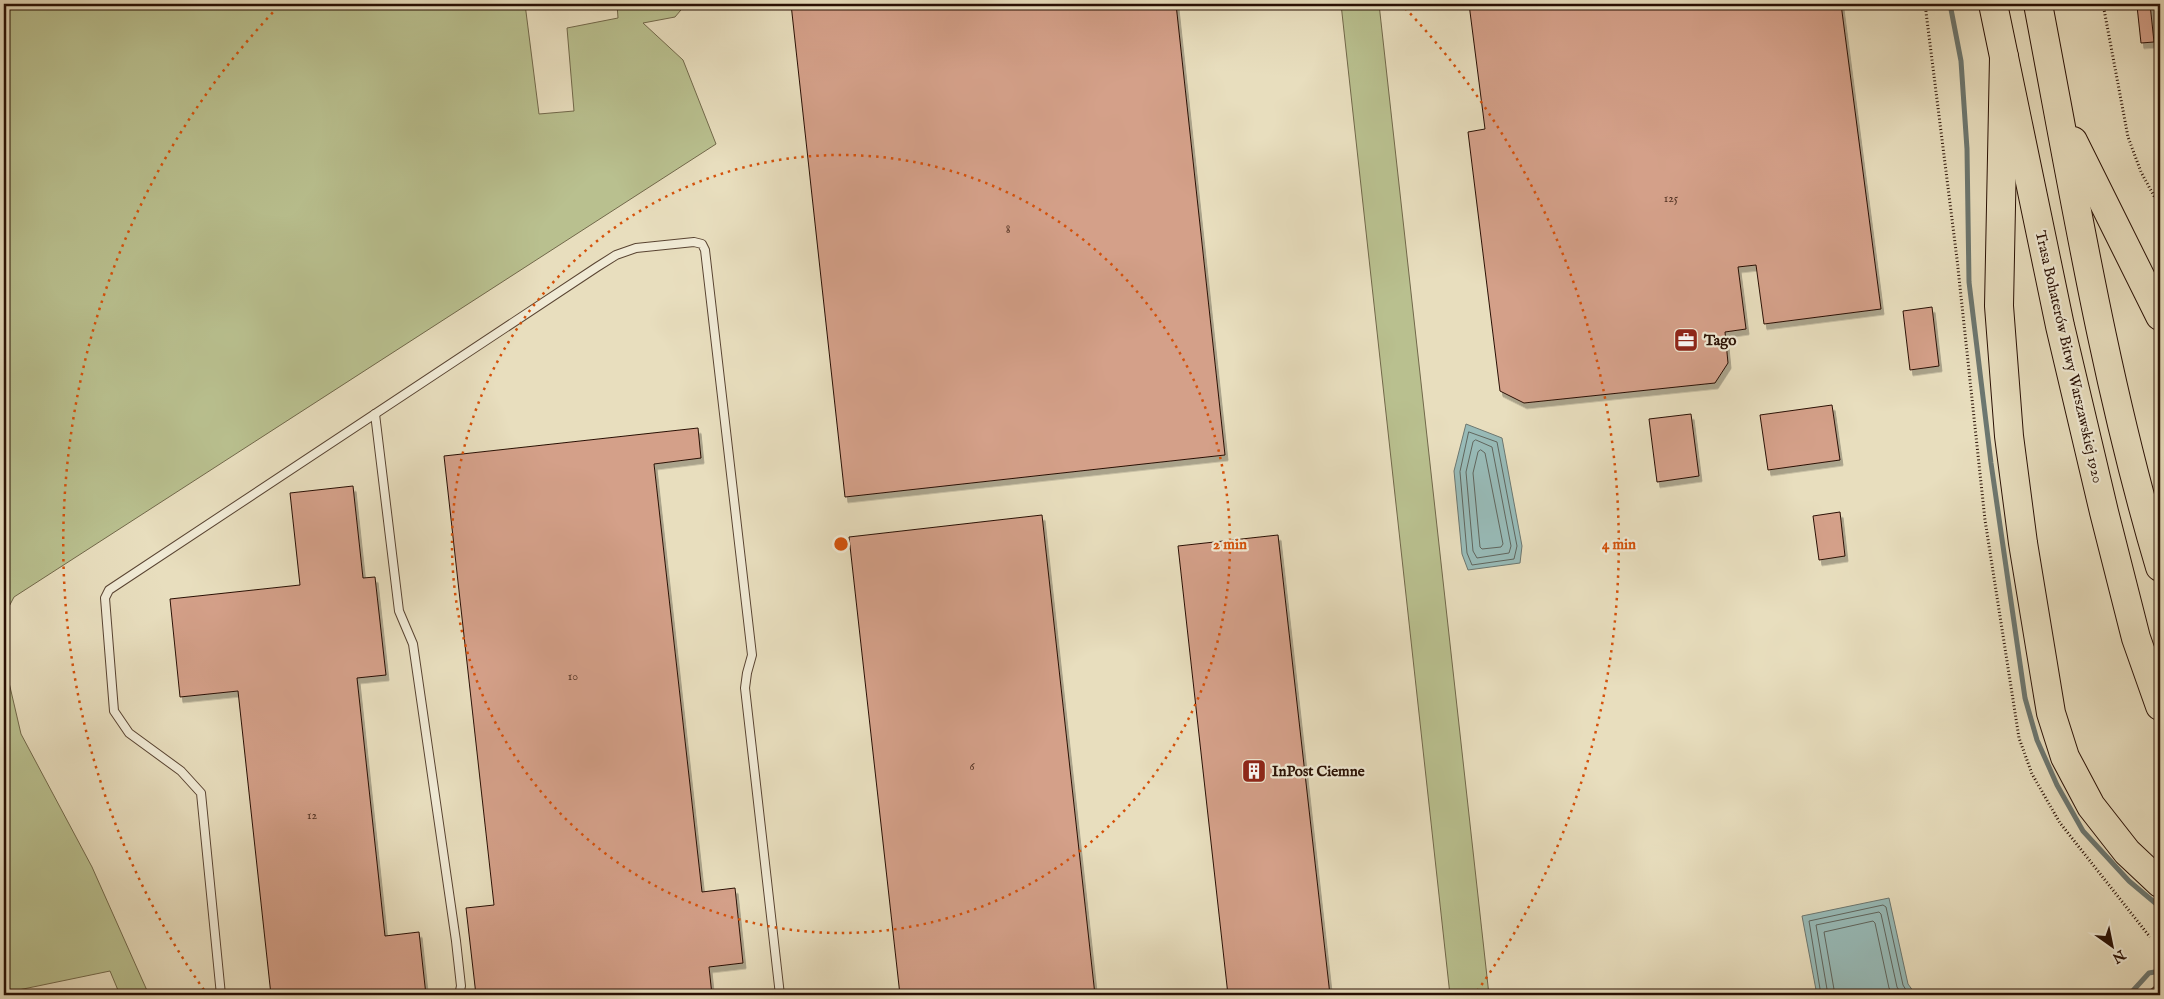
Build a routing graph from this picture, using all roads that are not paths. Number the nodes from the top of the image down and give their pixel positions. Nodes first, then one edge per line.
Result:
1 (1994, 4) edge
2 (2038, 4) edge
3 (2004, 57) junction
4 (2058, 110) junction
5 (2160, 316) edge
6 (375, 414) junction
7 (2160, 567) edge
8 (2160, 706) edge
9 (2160, 883) edge
10 (221, 995) edge
11 (459, 995) edge
12 (780, 995) edge

1 - 3 highway, Trasa Bohaterów Bitwy Warszawskiej 1920
2 - 4 highway
3 - 8 highway, Trasa Bohaterów Bitwy Warszawskiej 1920
3 - 9 highway
4 - 5 highway
4 - 7 highway
6 - 10 lane
6 - 11 lane
6 - 12 lane

